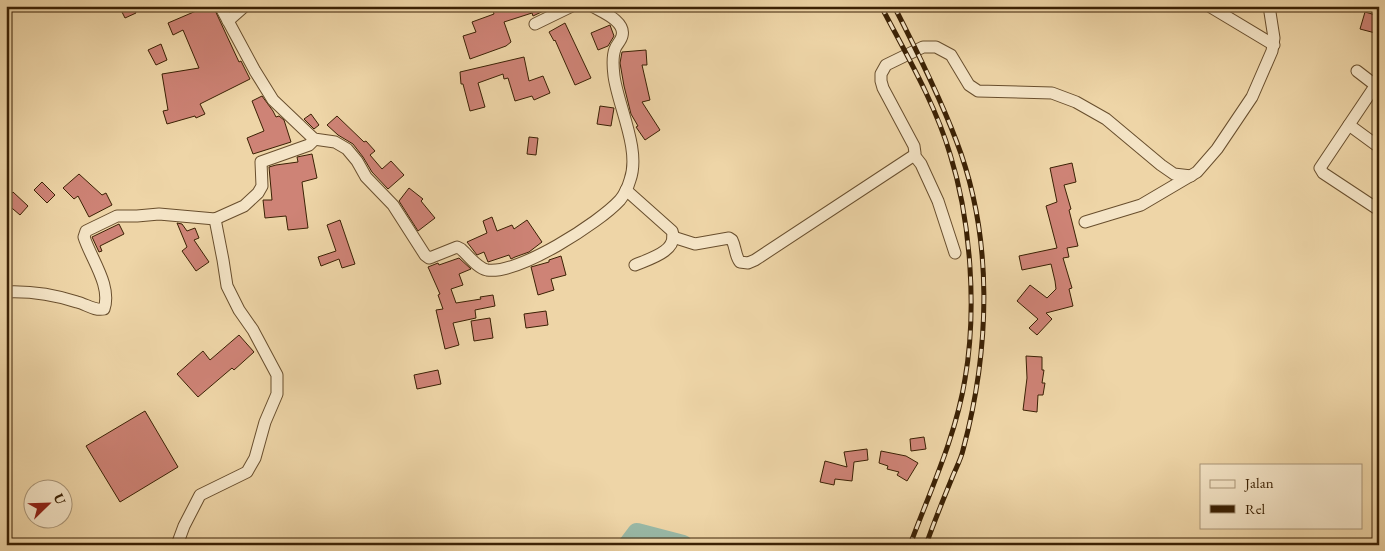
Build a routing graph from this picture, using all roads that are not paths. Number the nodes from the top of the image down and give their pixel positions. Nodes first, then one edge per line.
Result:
1 (220, 6) edge
2 (245, 6) edge
3 (572, 6) edge
4 (592, 6) edge
5 (1209, 6) edge
6 (1269, 6) edge
7 (228, 21) junction
8 (535, 24) dead end
9 (1274, 46) junction
10 (1357, 71) dead end
11 (1377, 87) edge
12 (1349, 125) junction
13 (315, 139) junction
14 (1379, 147) edge
15 (914, 155) junction
16 (1191, 176) junction
17 (626, 190) junction
18 (1379, 210) edge
19 (215, 219) junction
20 (1085, 222) dead end
21 (673, 238) junction
22 (955, 253) dead end
23 (635, 265) dead end
24 (6, 292) edge
25 (177, 545) edge

1 - 7 street
2 - 7 street
3 - 8 street
4 - 17 street
5 - 9 street
6 - 9 street
7 - 13 street
9 - 16 street
10 - 11 street
11 - 12 street
12 - 14 street
12 - 18 street
13 - 17 street
13 - 19 street
15 - 16 street
15 - 21 street
15 - 22 street
16 - 20 street
17 - 21 street
19 - 24 street
19 - 25 street
21 - 23 street

